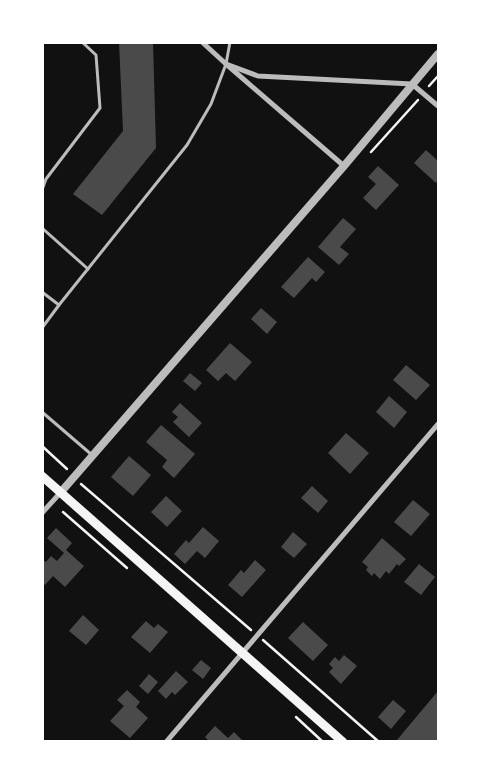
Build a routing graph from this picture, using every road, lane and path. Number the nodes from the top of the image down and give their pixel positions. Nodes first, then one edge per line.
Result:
1 (82, 42) edge
2 (202, 42) edge
3 (230, 42) edge
4 (438, 54) edge
5 (226, 64) junction
6 (412, 84) junction
7 (438, 106) edge
8 (344, 166) junction
9 (42, 190) edge
10 (42, 228) edge
11 (88, 269) junction
12 (42, 292) edge
13 (59, 305) junction
14 (42, 328) edge
15 (42, 412) edge
16 (438, 424) edge
17 (42, 446) edge
18 (92, 456) junction
19 (42, 476) edge
20 (75, 476) junction
21 (60, 492) junction
22 (42, 513) edge
23 (258, 635) junction
24 (242, 653) junction
25 (166, 742) edge
26 (343, 742) edge
27 (380, 742) edge

1 - 9 lane
2 - 5 street
3 - 5 lane
4 - 6 street
5 - 6 street
5 - 8 street
5 - 11 lane
6 - 7 street
6 - 8 street
8 - 18 street
10 - 11 lane
11 - 13 lane
12 - 13 lane
13 - 14 lane
15 - 18 lane
16 - 23 street
17 - 20 path
18 - 20 street
19 - 21 main road
20 - 21 street
20 - 23 path
21 - 22 street
21 - 24 main road
23 - 24 street
23 - 27 path
24 - 25 street
24 - 26 main road

